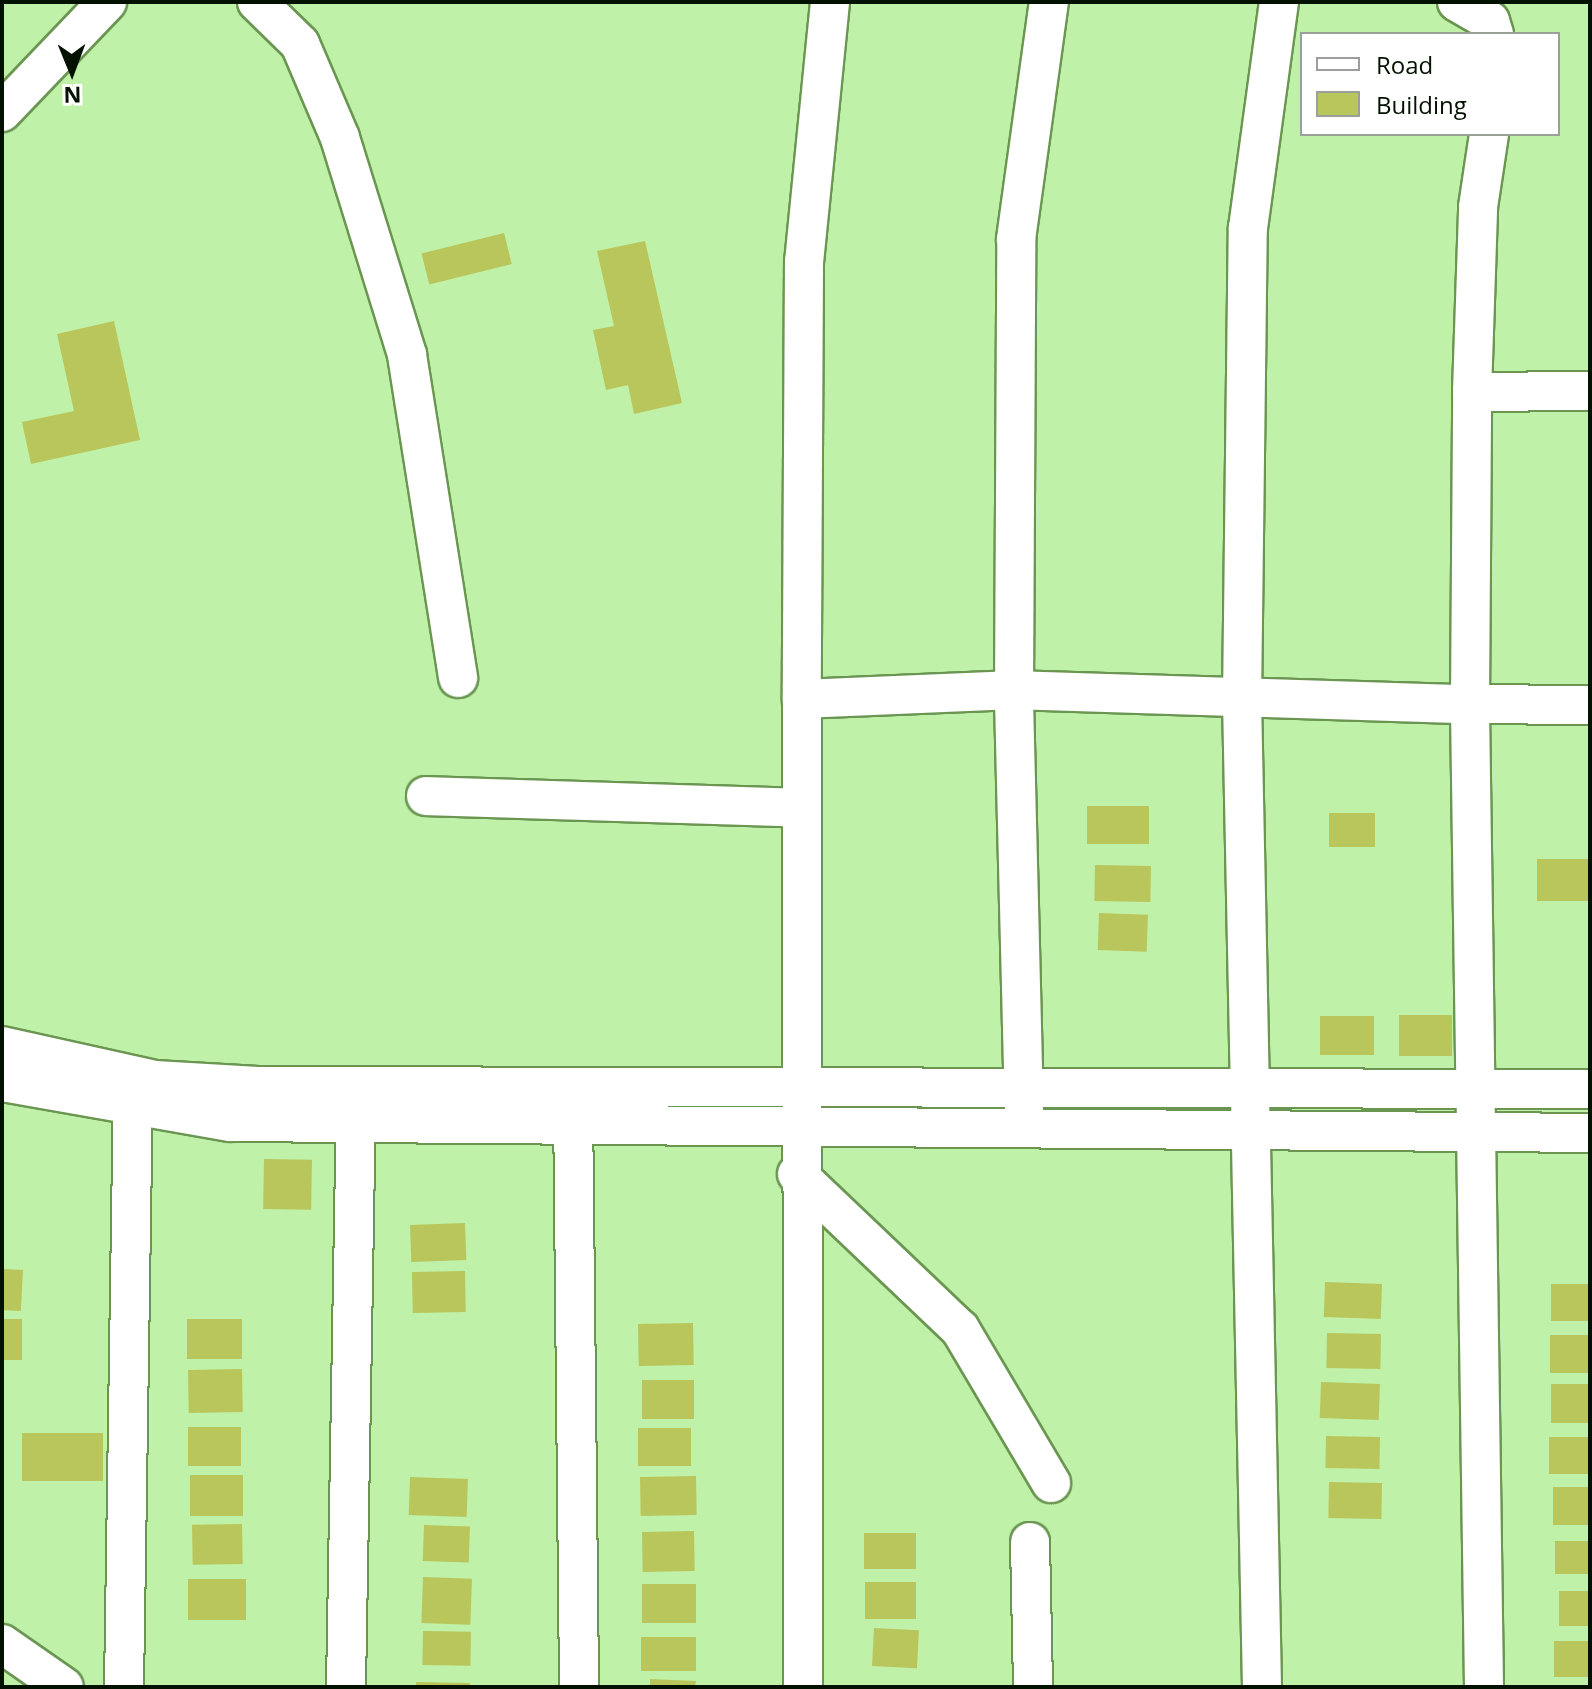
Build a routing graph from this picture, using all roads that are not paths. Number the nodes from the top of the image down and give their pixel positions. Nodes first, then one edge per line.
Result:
1 (107, 2) edge
2 (830, 2) edge
3 (1049, 2) edge
4 (1279, 2) edge
5 (1457, 2) edge
6 (282, 10) edge
7 (1493, 32) edge
8 (2, 112) edge
9 (1489, 136) edge
10 (1590, 391) edge
11 (1472, 392) junction
12 (458, 678) dead end
13 (1014, 690) junction
14 (802, 699) junction
15 (1242, 701) junction
16 (1470, 704) junction
17 (1590, 705) edge
18 (426, 796) dead end
19 (801, 808) junction
20 (2, 1046) edge
21 (573, 1081) junction
22 (2, 1082) edge
23 (1025, 1084) junction
24 (357, 1085) junction
25 (1252, 1085) junction
26 (798, 1086) junction
27 (1477, 1088) junction
28 (1590, 1089) edge
29 (132, 1092) junction
30 (574, 1125) junction
31 (355, 1126) junction
32 (1023, 1127) junction
33 (1250, 1129) junction
34 (797, 1130) junction
35 (1475, 1131) junction
36 (1590, 1133) edge
37 (797, 1174) junction
38 (1051, 1483) dead end
39 (1030, 1542) dead end
40 (2, 1644) edge
41 (64, 1687) edge
42 (124, 1687) edge
43 (346, 1687) edge
44 (579, 1687) edge
45 (803, 1687) edge
46 (1033, 1687) edge
47 (1262, 1687) edge
48 (1484, 1687) edge

1 - 8 street
2 - 14 street
3 - 13 street
4 - 15 street
5 - 7 street
6 - 12 street
9 - 11 street
10 - 11 street
11 - 16 street
13 - 14 street
13 - 15 street
13 - 23 street
14 - 19 street
15 - 16 street
15 - 25 street
16 - 17 street
16 - 27 street
18 - 19 street
19 - 26 street
20 - 29 street
21 - 24 street
21 - 26 street
21 - 30 street
22 - 29 street
23 - 25 street
23 - 26 street
23 - 32 street
24 - 29 street
24 - 31 street
25 - 27 street
25 - 33 street
26 - 34 street
27 - 28 street
27 - 35 street
29 - 31 street
29 - 42 street
30 - 31 street
30 - 34 street
30 - 44 street
31 - 43 street
32 - 33 street
32 - 34 street
33 - 35 street
33 - 47 street
34 - 37 street
35 - 36 street
35 - 48 street
37 - 38 street
37 - 45 street
39 - 46 street
40 - 41 street

